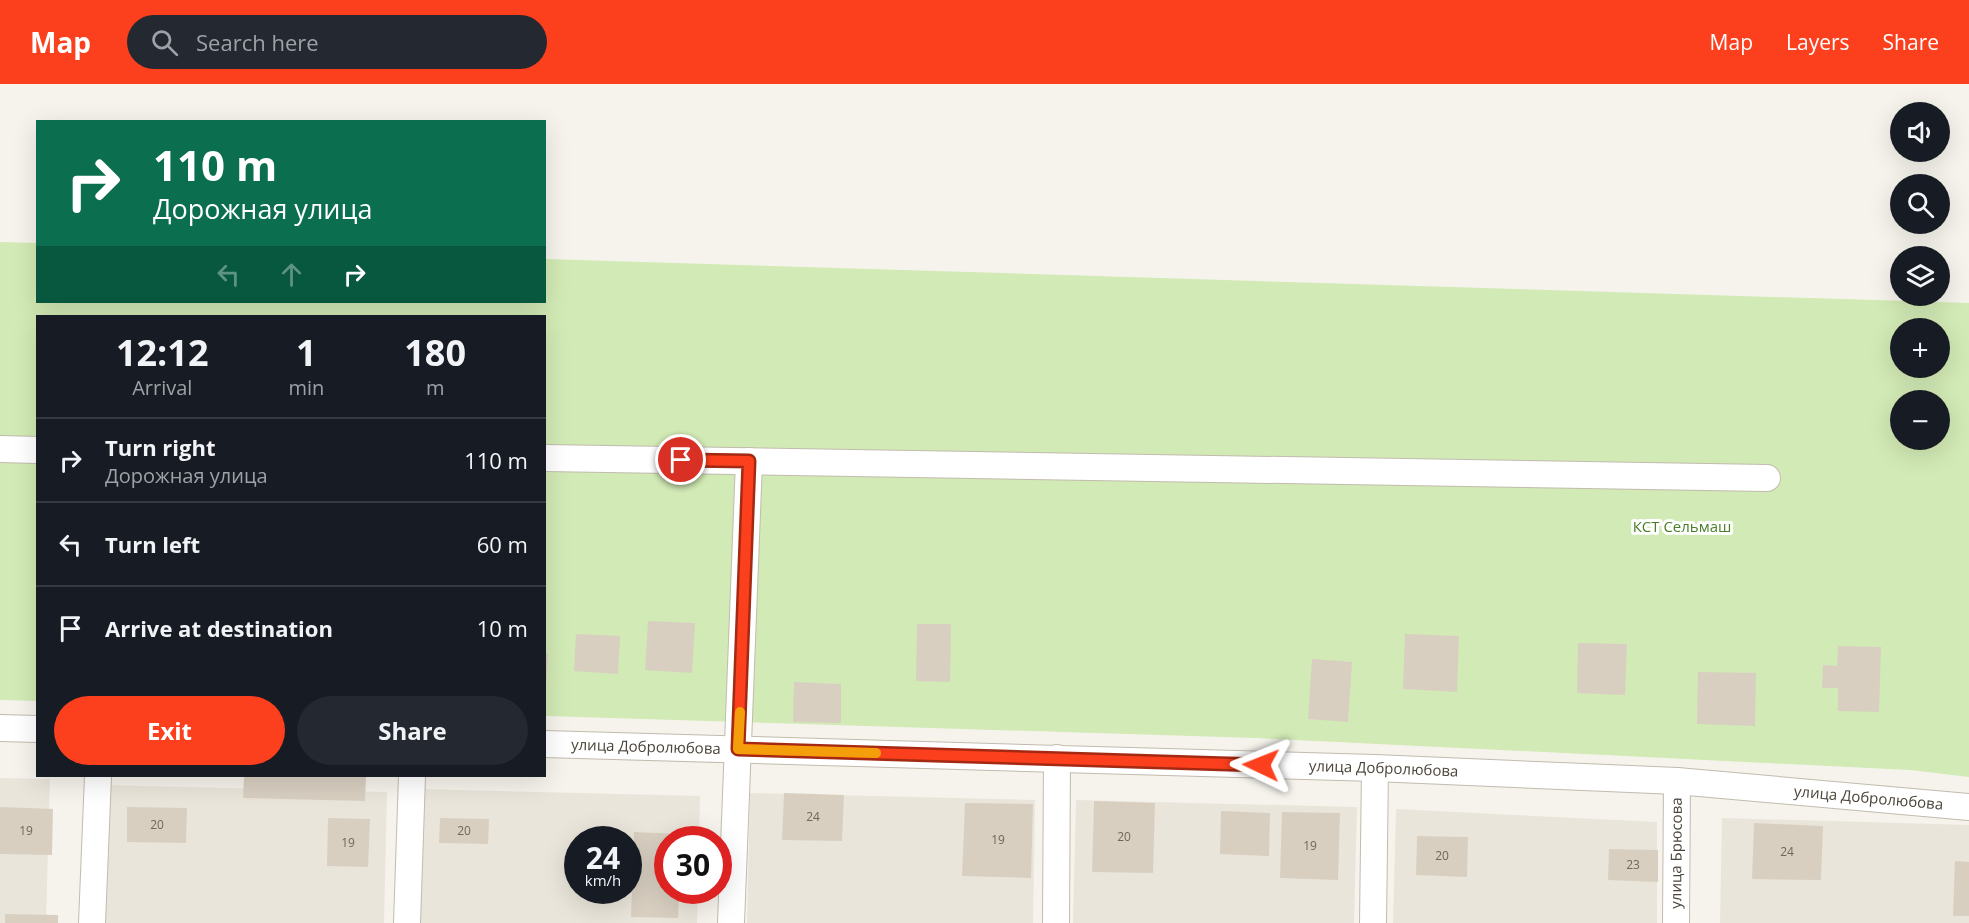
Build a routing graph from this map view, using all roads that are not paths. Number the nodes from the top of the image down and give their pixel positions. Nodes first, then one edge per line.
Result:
1 (0, 449) edge
2 (36, 450) edge
3 (546, 458) edge
4 (749, 461) junction
5 (1767, 478) dead end
6 (0, 728) edge
7 (36, 729) edge
8 (546, 744) edge
9 (738, 749) junction
10 (1057, 759) junction
11 (1375, 768) junction
12 (98, 777) edge
13 (412, 777) edge
14 (1677, 781) junction
15 (1969, 807) edge
16 (92, 923) edge
17 (407, 923) edge
18 (730, 923) edge
19 (1056, 923) edge
20 (1373, 923) edge
21 (1676, 923) edge

1 - 2 street
3 - 4 street
4 - 5 street
4 - 9 street
6 - 7 street
8 - 9 street, улица Добролюбова
9 - 10 street, улица Добролюбова
9 - 18 street
10 - 11 street, улица Добролюбова
10 - 19 street
11 - 14 street, улица Добролюбова
11 - 20 street
12 - 16 street
13 - 17 street
14 - 15 street, улица Добролюбова
14 - 21 street, улица Брюсова

